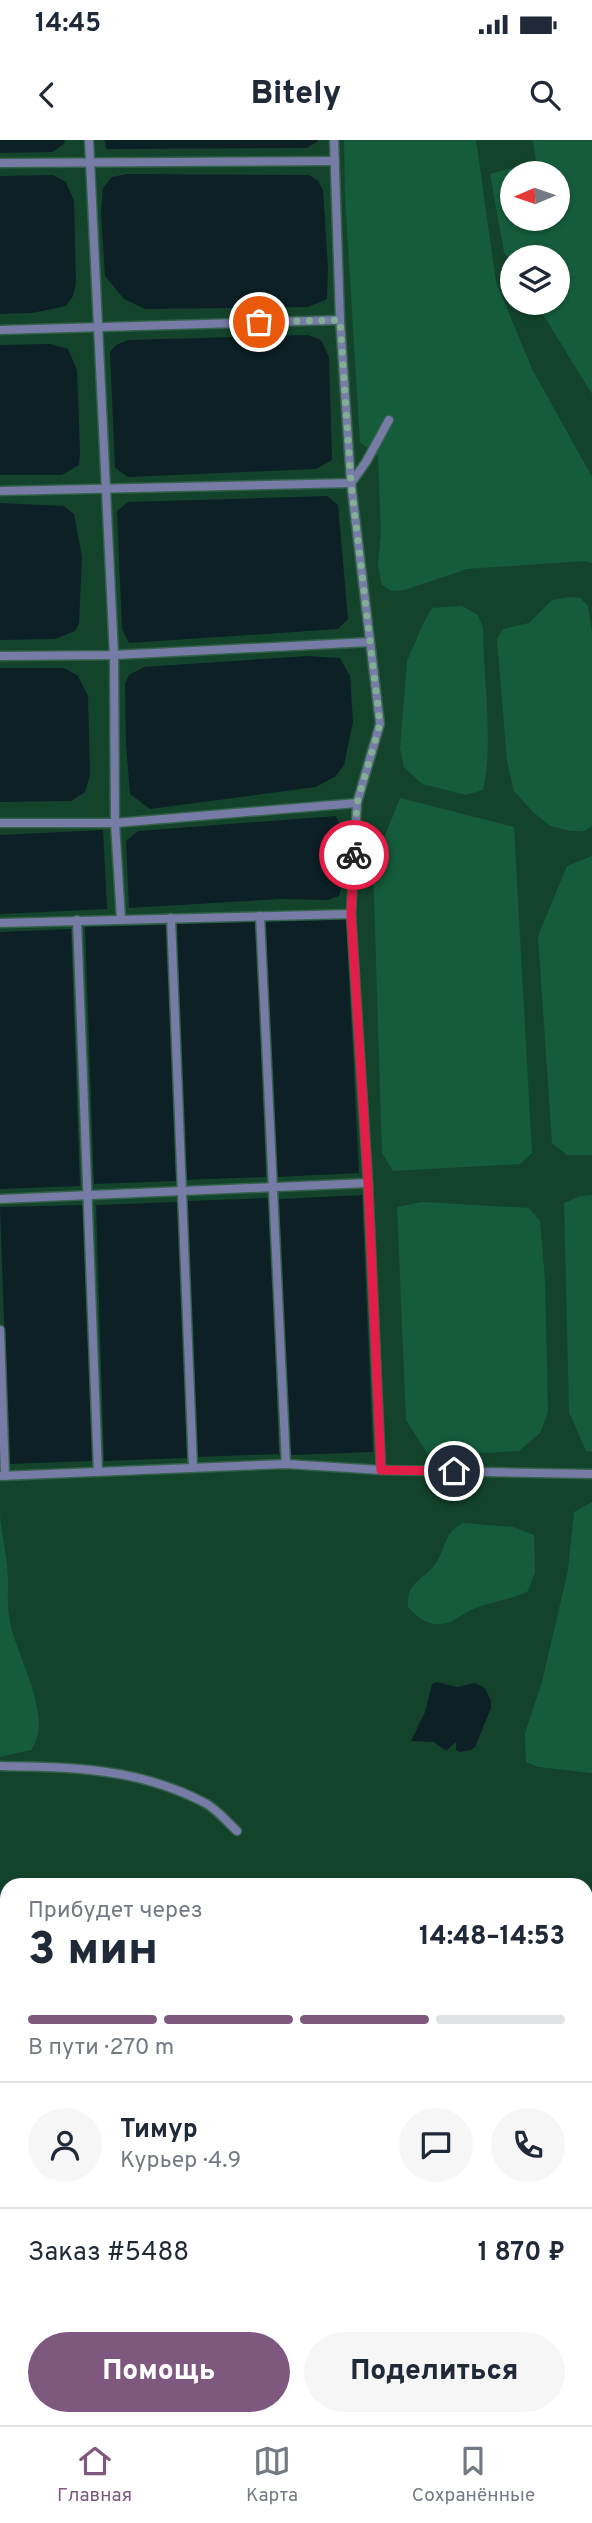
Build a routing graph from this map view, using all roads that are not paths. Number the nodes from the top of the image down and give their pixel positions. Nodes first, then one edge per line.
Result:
1 (89, 140) edge
2 (334, 140) edge
3 (90, 161) junction
4 (335, 161) junction
5 (0, 163) edge
6 (340, 320) junction
7 (98, 327) junction
8 (0, 330) edge
9 (389, 420) dead end
10 (351, 483) junction
11 (106, 489) junction
12 (0, 491) edge
13 (370, 642) junction
14 (114, 655) junction
15 (0, 656) edge
16 (357, 803) junction
17 (0, 823) edge
18 (115, 823) junction
19 (351, 914) junction
20 (260, 916) junction
21 (171, 918) junction
22 (121, 919) junction
23 (77, 920) junction
24 (0, 923) edge
25 (368, 1183) junction
26 (272, 1188) junction
27 (182, 1192) junction
28 (87, 1195) junction
29 (0, 1199) edge
30 (0, 1330) edge
31 (286, 1464) junction
32 (193, 1468) junction
33 (381, 1470) junction
34 (99, 1472) junction
35 (592, 1474) edge
36 (2, 1476) edge
37 (0, 1766) edge
38 (237, 1831) dead end

1 - 3 lane
2 - 4 lane
3 - 4 lane
3 - 5 lane
3 - 7 lane
4 - 6 lane
6 - 7 lane
6 - 10 lane
7 - 8 lane
7 - 11 lane
9 - 10 lane
10 - 11 lane
10 - 13 lane
11 - 12 lane
11 - 14 lane
13 - 14 lane
13 - 16 lane
14 - 15 lane
14 - 18 lane
16 - 18 lane
16 - 19 lane
17 - 18 lane
18 - 22 lane
19 - 20 lane
19 - 25 lane
20 - 21 lane
20 - 26 lane
21 - 22 lane
21 - 27 lane
22 - 23 lane
23 - 24 lane
23 - 28 lane
25 - 26 lane
25 - 33 lane
26 - 27 lane
26 - 31 lane
27 - 28 lane
27 - 32 lane
28 - 29 lane
28 - 34 lane
30 - 36 lane
31 - 32 lane
31 - 33 lane
32 - 34 lane
33 - 35 lane
34 - 36 lane
37 - 38 lane

